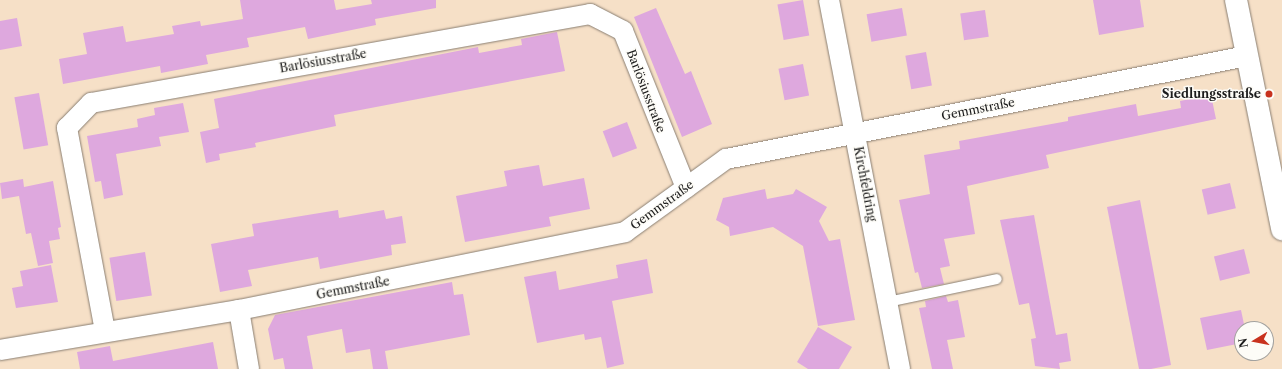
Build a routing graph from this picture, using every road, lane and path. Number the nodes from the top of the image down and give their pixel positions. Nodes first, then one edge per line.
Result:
1 (829, 0) edge
2 (1236, 0) edge
3 (1247, 56) junction
4 (855, 134) junction
5 (686, 188) junction
6 (1282, 229) edge
7 (997, 279) dead end
8 (887, 302) junction
9 (239, 310) junction
10 (105, 331) junction
11 (0, 350) edge
12 (249, 369) edge
13 (900, 369) edge

1 - 4 street, Kirchfeldring
2 - 3 street
3 - 4 street, Gemmstraße
3 - 6 street
4 - 5 street, Gemmstraße
4 - 8 street, Kirchfeldring
5 - 9 street, Gemmstraße
5 - 10 street, Barlösiusstraße
7 - 8 lane
8 - 13 street, Kirchfeldring
9 - 10 street, Gemmstraße
9 - 12 street
10 - 11 street, Gemmstraße

